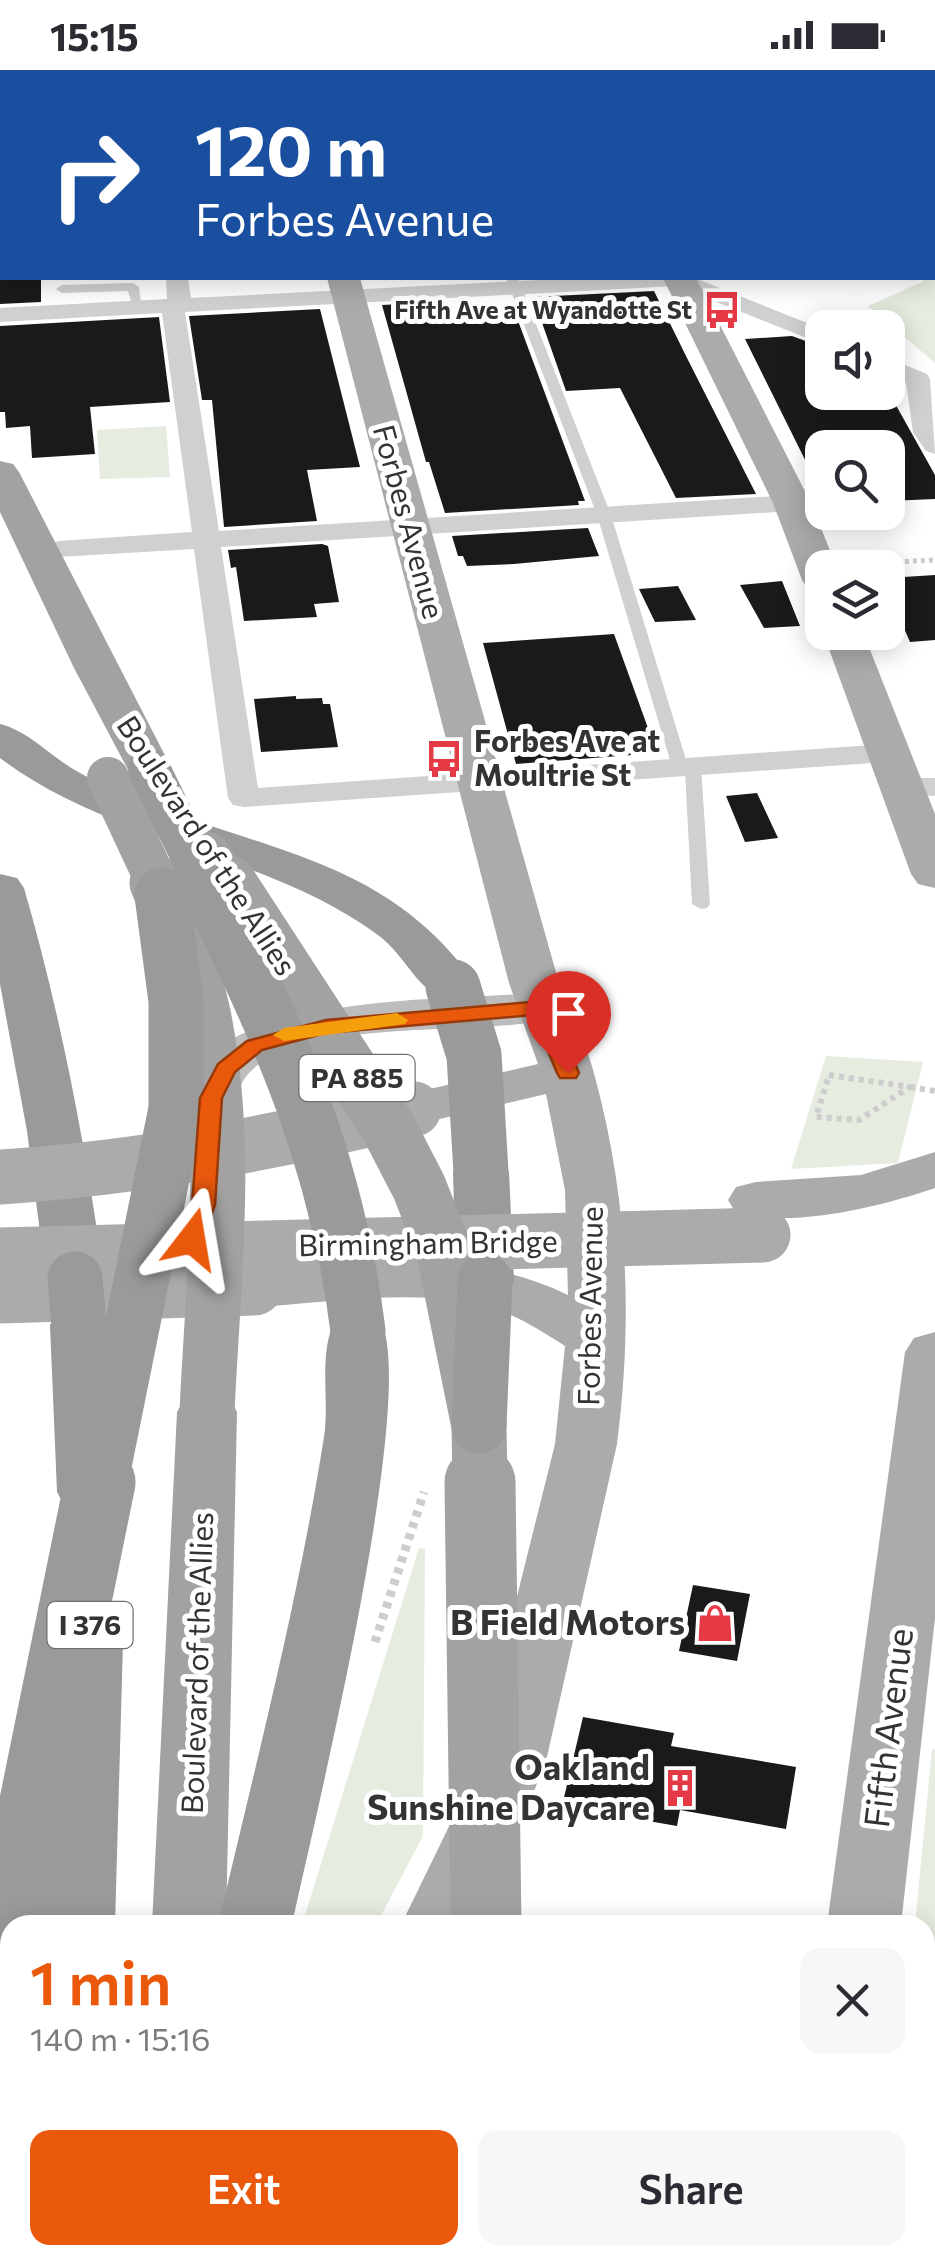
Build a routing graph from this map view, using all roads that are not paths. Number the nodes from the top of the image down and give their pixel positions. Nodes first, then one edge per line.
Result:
1 (176, 280) edge
2 (613, 280) edge
3 (680, 280) edge
4 (684, 280) edge
5 (514, 283) edge
6 (346, 287) edge
7 (62, 289) dead end
8 (173, 307) junction
9 (138, 308) junction
10 (0, 315) edge
11 (805, 330) edge
12 (905, 372) edge
13 (935, 446) edge
14 (0, 472) edge
15 (792, 503) junction
16 (604, 515) junction
17 (409, 527) junction
18 (204, 540) junction
19 (0, 544) edge
20 (58, 549) dead end
21 (821, 550) edge
22 (850, 650) edge
23 (0, 737) edge
24 (686, 767) junction
25 (128, 774) junction
26 (909, 776) edge
27 (479, 781) junction
28 (935, 874) edge
29 (0, 888) edge
30 (162, 895) junction
31 (701, 904) dead end
32 (541, 1008) junction
33 (568, 1073) junction
34 (935, 1170) edge
35 (0, 1177) edge
36 (760, 1218) junction
37 (0, 1219) edge
38 (0, 1255) edge
39 (0, 1296) edge
40 (0, 1322) edge
41 (596, 1338) junction
42 (935, 1352) edge
43 (479, 1426) junction
44 (12, 1915) edge
45 (79, 1915) edge
46 (189, 1915) edge
47 (257, 1915) edge
48 (443, 1915) edge
49 (486, 1915) edge
50 (865, 1915) edge

1 - 8 street
2 - 5 street
3 - 15 main road
4 - 11 street
5 - 6 street
5 - 16 lane
6 - 8 street
6 - 17 main road, Forbes Avenue
7 - 9 lane
8 - 9 street
8 - 18 street
9 - 10 street
12 - 13 street
14 - 25 highway, Boulevard of the Allies / PA 885
15 - 16 street
15 - 21 main road
16 - 17 street
16 - 24 lane
17 - 18 street
17 - 27 main road, Forbes Avenue
18 - 20 street
18 - 27 street
19 - 25 highway, Boulevard of the Allies / PA 885
22 - 26 main road
23 - 43 highway, bridge
24 - 26 street
24 - 27 street
24 - 31 lane
25 - 30 highway, Boulevard of the Allies / PA 885, bridge
25 - 43 highway, Boulevard of the Allies / PA 885, bridge
25 - 47 highway, bridge
26 - 28 main road
27 - 32 main road, Forbes Avenue
29 - 45 highway, I 376
30 - 44 highway, bridge
30 - 46 highway, Boulevard of the Allies / PA 885, bridge
32 - 33 main road, Forbes Avenue
32 - 40 main road
33 - 35 main road, bridge
33 - 41 main road, Forbes Avenue
34 - 36 main road, Birmingham Bridge
36 - 37 main road, Birmingham Bridge, bridge
36 - 38 main road, Birmingham Bridge, bridge
39 - 41 main road, bridge
41 - 48 main road, Forbes Avenue
42 - 50 main road, Fifth Avenue
43 - 49 highway, Boulevard of the Allies / PA 885, bridge

